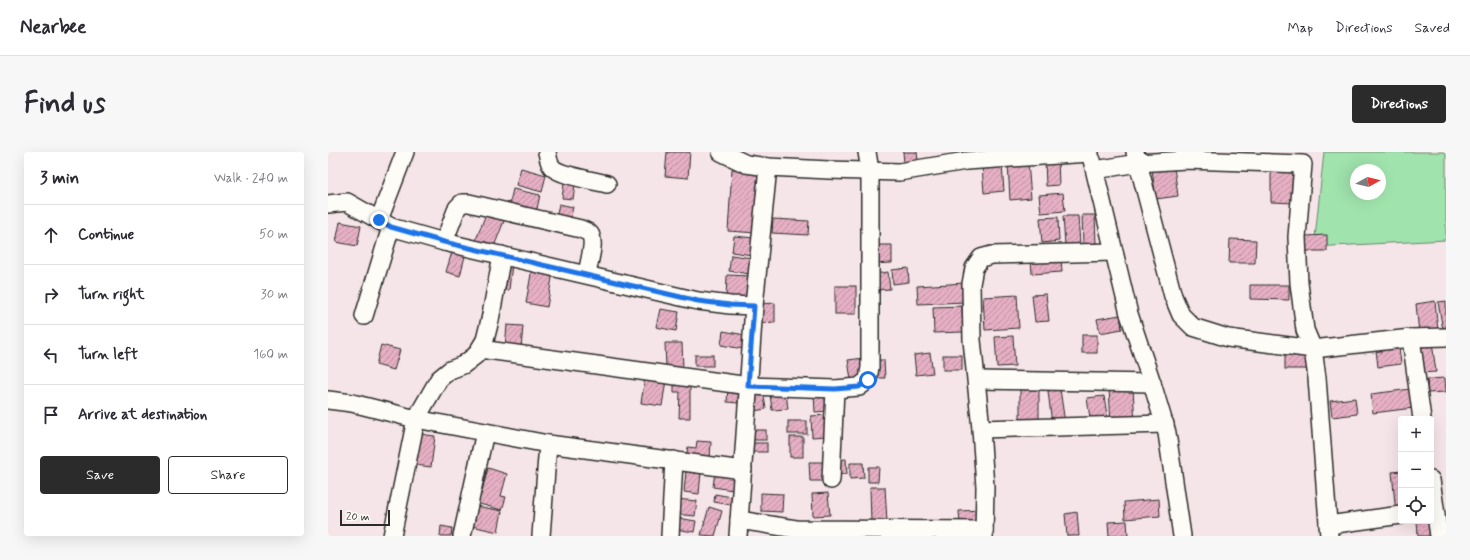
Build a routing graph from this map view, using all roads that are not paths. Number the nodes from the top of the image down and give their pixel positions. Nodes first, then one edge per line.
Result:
1 (405, 152) edge
2 (547, 152) edge
3 (721, 152) edge
4 (867, 152) edge
5 (1090, 152) edge
6 (1304, 158) edge
7 (1134, 160) edge
8 (768, 167) junction
9 (1101, 168) junction
10 (870, 171) junction
11 (607, 184) dead end
12 (328, 204) edge
13 (385, 223) junction
14 (444, 242) junction
15 (1114, 252) junction
16 (502, 255) junction
17 (586, 274) junction
18 (754, 306) junction
19 (364, 316) dead end
20 (1446, 337) edge
21 (1411, 338) junction
22 (480, 349) junction
23 (1313, 349) junction
24 (977, 380) junction
25 (1152, 383) junction
26 (748, 386) junction
27 (835, 389) junction
28 (328, 400) edge
29 (1422, 416) edge
30 (416, 419) junction
31 (1164, 424) junction
32 (982, 429) junction
33 (485, 432) junction
34 (548, 444) junction
35 (674, 460) junction
36 (743, 470) junction
37 (831, 480) dead end
38 (1434, 515) edge
39 (1398, 516) edge
40 (739, 528) edge
41 (1329, 531) edge
42 (984, 533) edge
43 (392, 536) edge
44 (462, 536) edge
45 (541, 536) edge
46 (670, 536) edge
47 (1182, 536) edge
48 (1439, 536) edge

1 - 13 street
2 - 11 street
3 - 8 street
4 - 10 street
5 - 9 street
5 - 10 street
6 - 7 street
6 - 23 street
7 - 9 street
7 - 23 street
8 - 10 street
8 - 18 street
9 - 15 street
10 - 27 street
12 - 13 street
13 - 14 street
13 - 19 street
14 - 16 street
14 - 17 street
15 - 24 street
15 - 25 street
16 - 17 street
16 - 22 street
17 - 18 street
18 - 26 street
20 - 21 street
21 - 23 street
21 - 29 street
22 - 26 street
22 - 30 street
23 - 41 street
24 - 25 street
24 - 32 street
25 - 31 street
26 - 27 street
26 - 36 street
27 - 37 street
28 - 30 street
30 - 33 street
30 - 43 street
31 - 32 street
31 - 47 street
32 - 42 street
33 - 34 street
33 - 44 street
34 - 35 street
34 - 45 street
35 - 36 street
35 - 46 street
36 - 40 street
38 - 48 street
39 - 41 street
40 - 42 street

